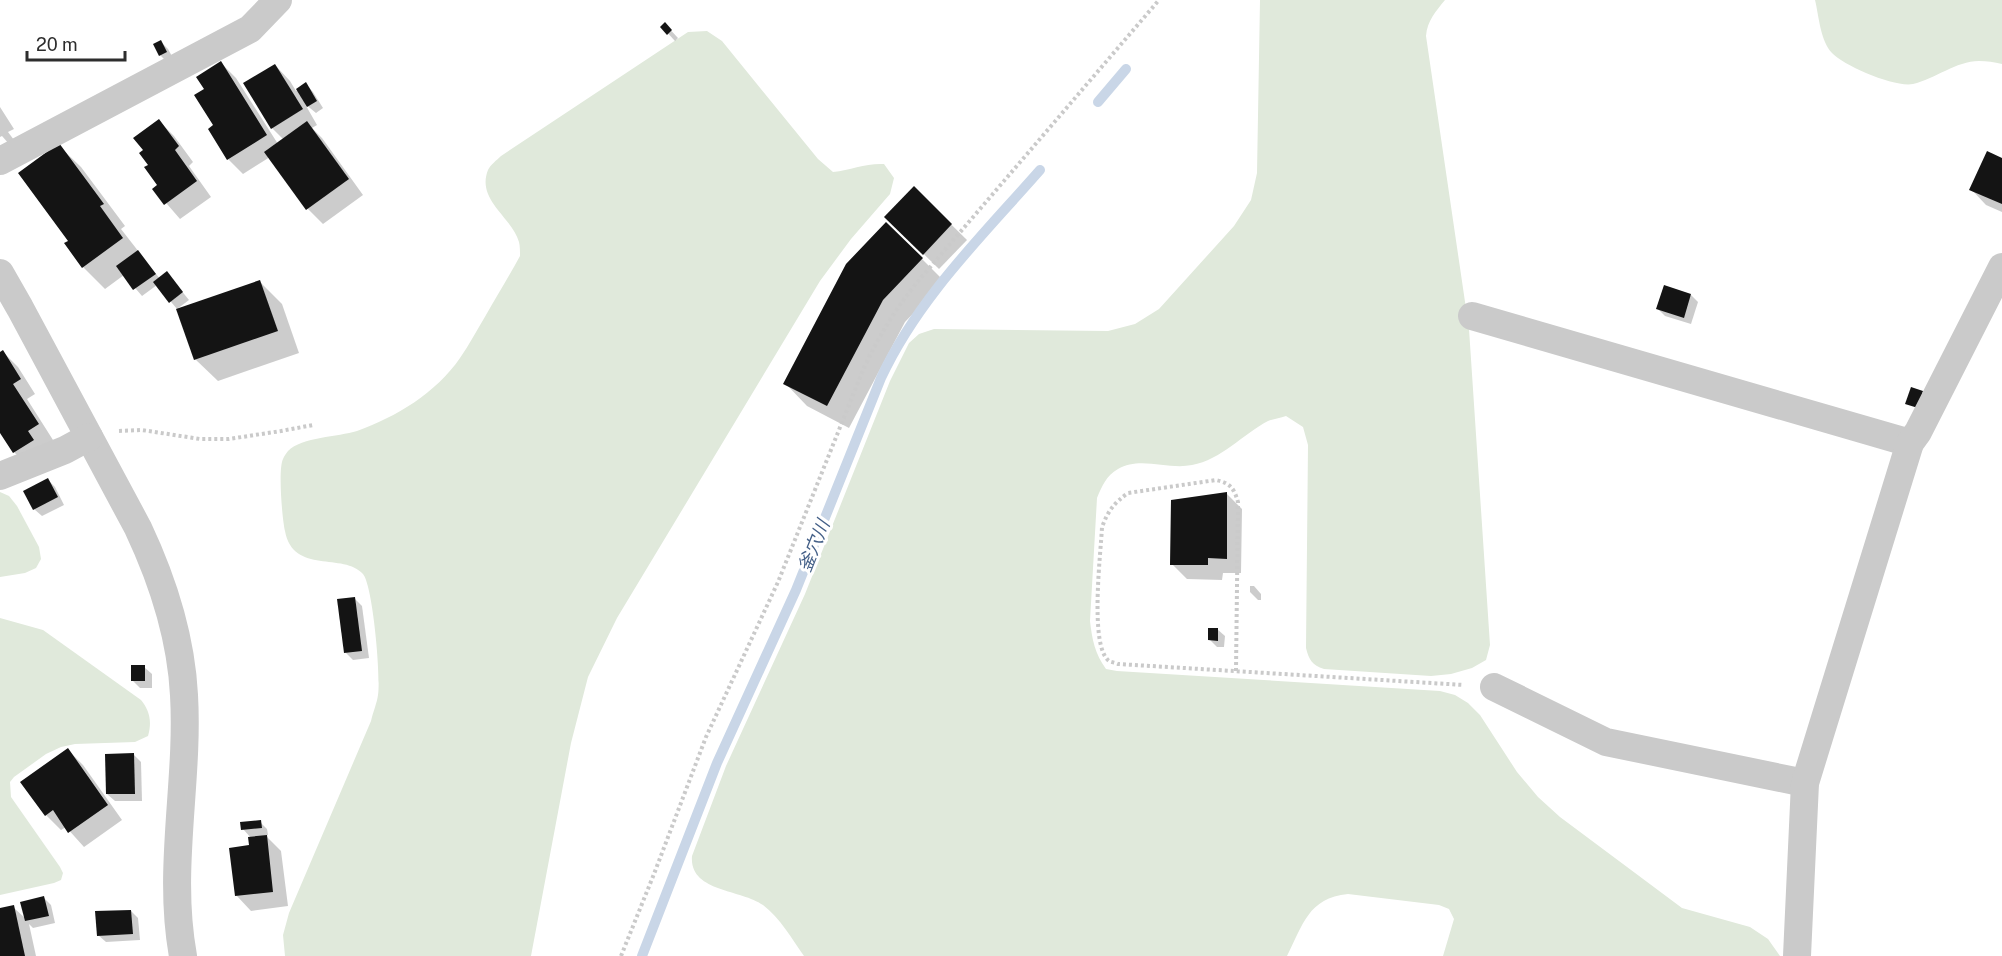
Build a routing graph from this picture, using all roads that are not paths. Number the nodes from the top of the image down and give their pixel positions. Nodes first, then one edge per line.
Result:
1 (278, 0) edge
2 (0, 161) edge
3 (2002, 267) edge
4 (0, 273) edge
5 (1472, 316) dead end
6 (90, 438) junction
7 (1910, 443) junction
8 (0, 476) edge
9 (1494, 687) road end
10 (1805, 783) junction
11 (183, 956) edge
12 (1797, 956) edge

1 - 2 street
3 - 7 street
4 - 6 street
5 - 7 street
6 - 8 street
6 - 11 street
7 - 10 street
9 - 10 street
10 - 12 street

